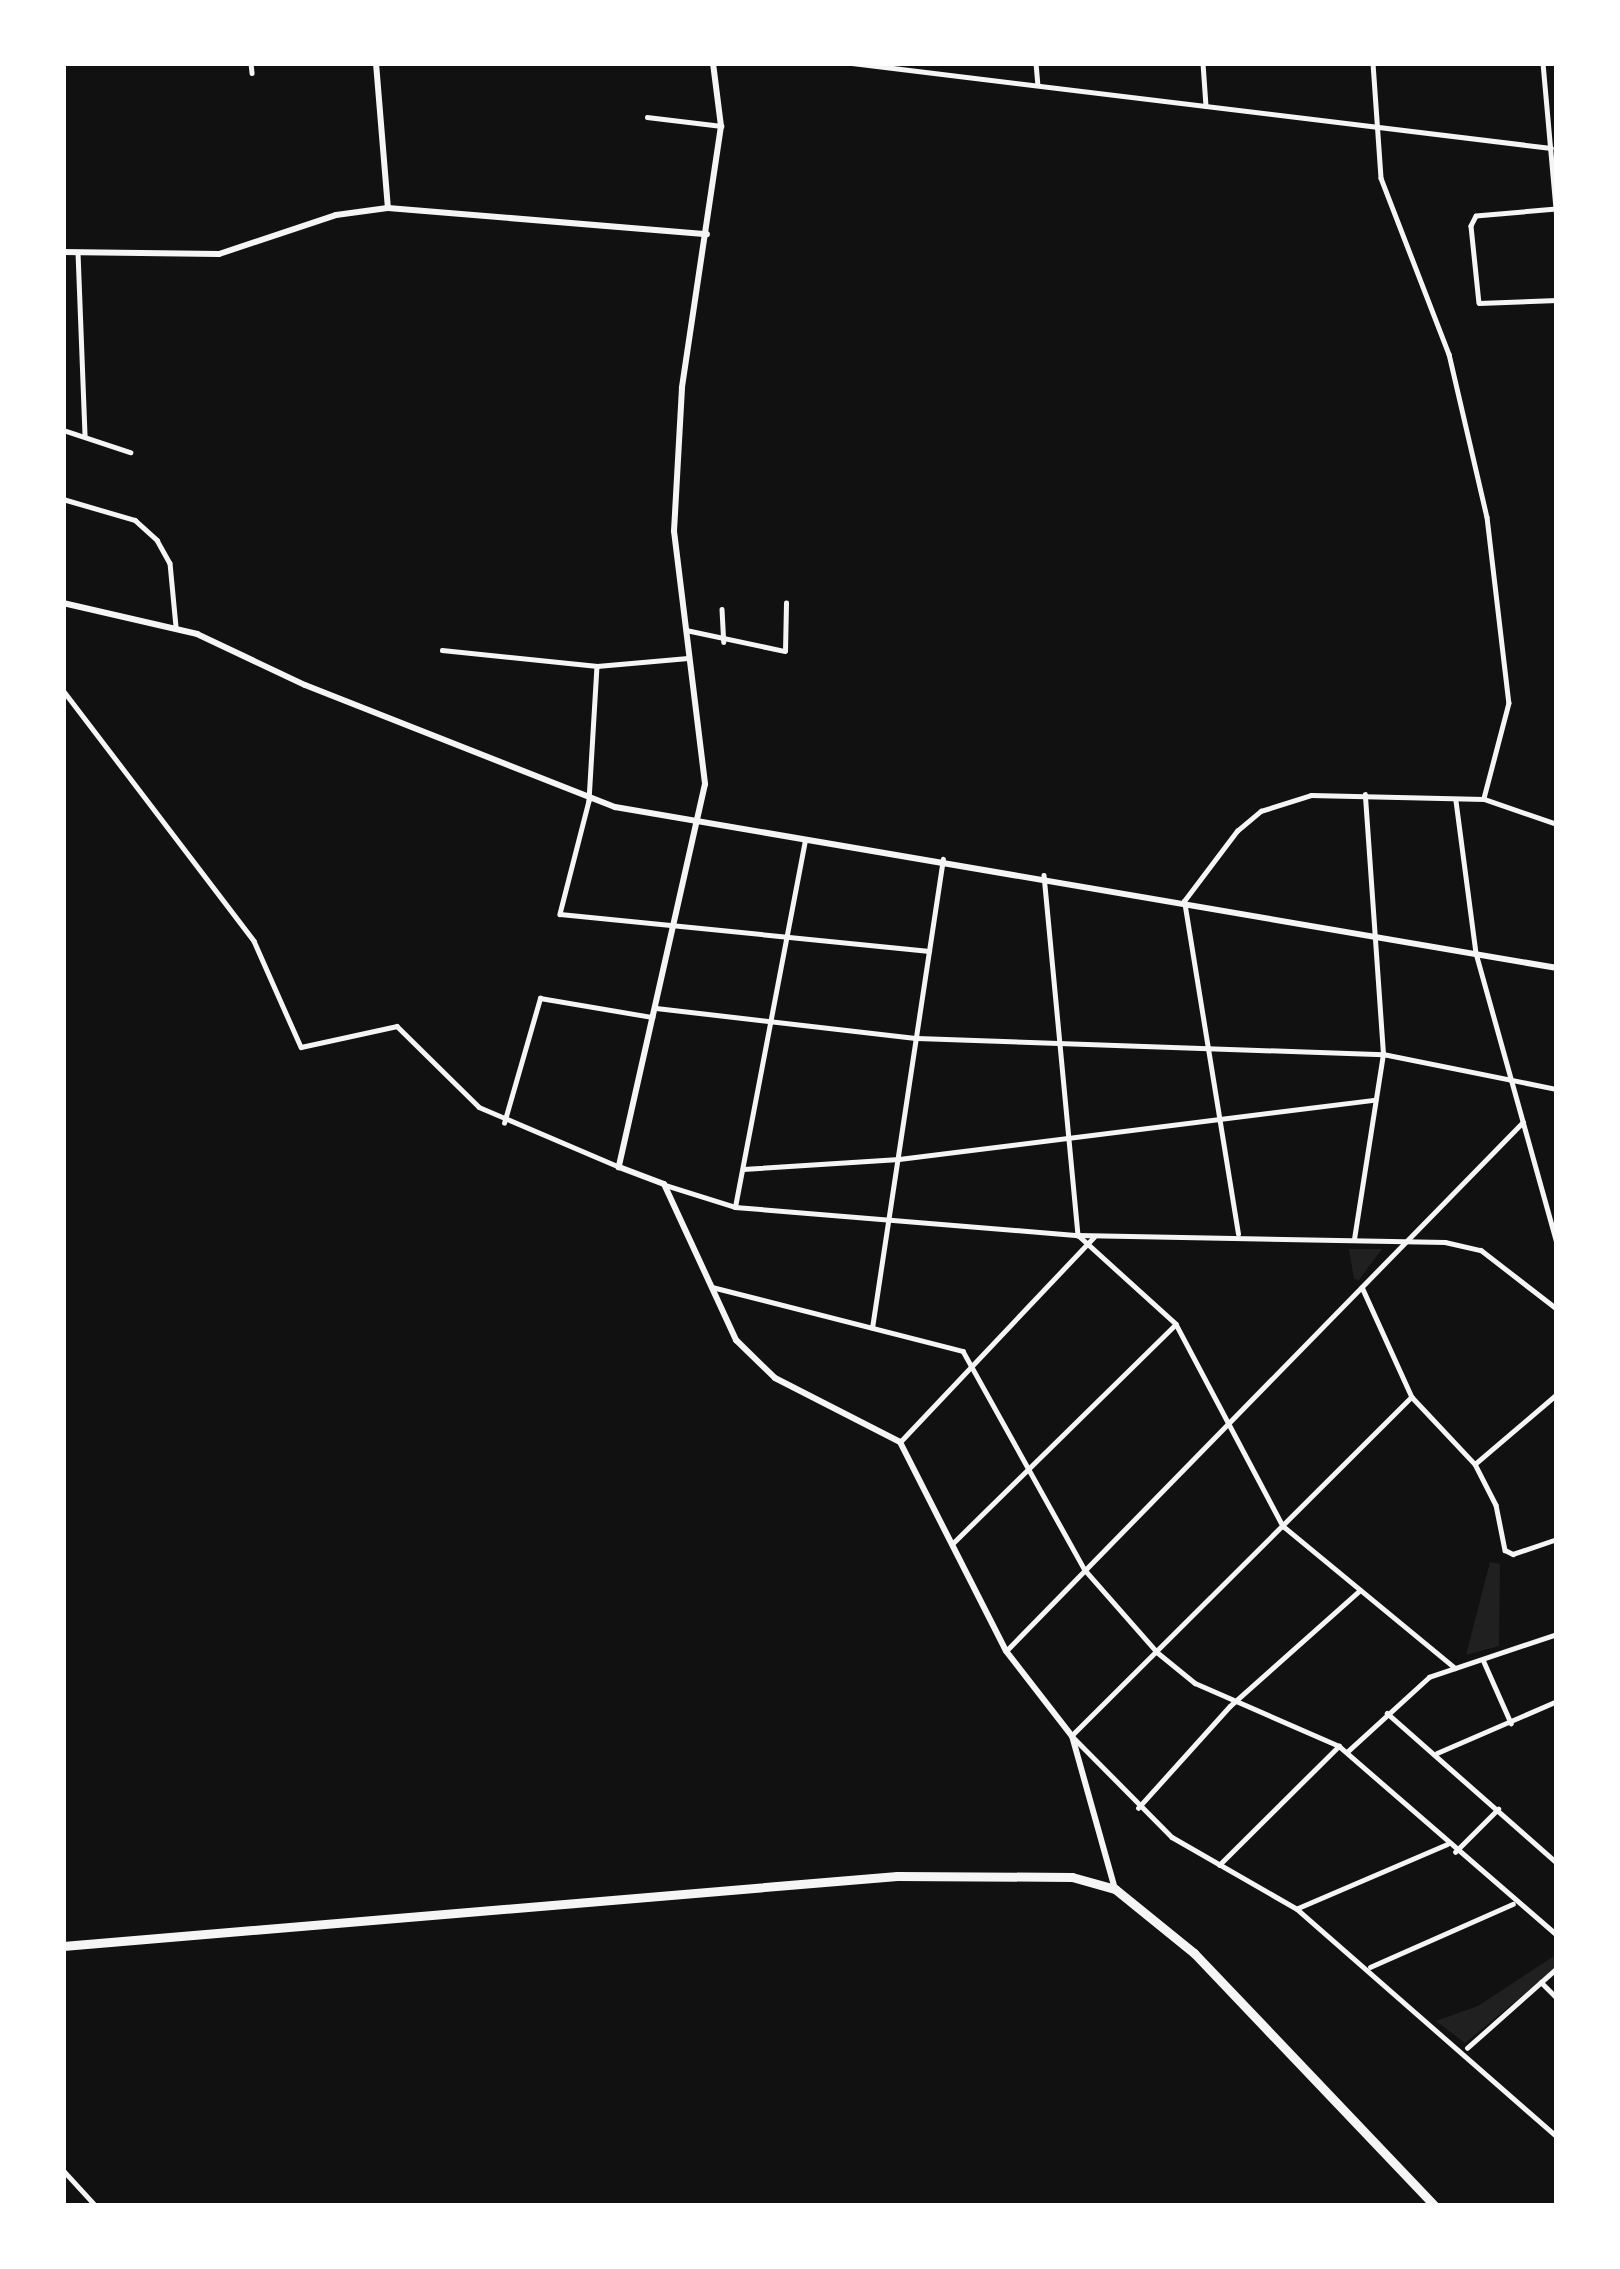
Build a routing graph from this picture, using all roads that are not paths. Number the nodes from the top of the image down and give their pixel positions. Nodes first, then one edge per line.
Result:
1 (251, 63) edge
2 (376, 63) edge
3 (713, 63) edge
4 (852, 63) edge
5 (1036, 63) edge
6 (1203, 63) edge
7 (1373, 63) edge
8 (1543, 63) edge
9 (874, 64) edge
10 (252, 73) dead end
11 (1038, 85) junction
12 (1206, 106) junction
13 (647, 117) dead end
14 (721, 126) junction
15 (1378, 126) junction
16 (1551, 148) junction
17 (388, 208) junction
18 (1556, 209) edge
19 (1557, 219) edge
20 (707, 234) junction
21 (63, 252) edge
22 (78, 252) junction
23 (1557, 300) edge
24 (63, 430) edge
25 (85, 436) junction
26 (130, 452) dead end
27 (63, 499) edge
28 (63, 603) edge
29 (786, 603) dead end
30 (722, 609) dead end
31 (176, 626) junction
32 (683, 629) junction
33 (724, 642) junction
34 (442, 650) dead end
35 (688, 658) junction
36 (597, 665) junction
37 (63, 691) edge
38 (1365, 795) junction
39 (1456, 800) junction
40 (1484, 800) junction
41 (589, 801) junction
42 (695, 823) junction
43 (1557, 824) edge
44 (806, 838) junction
45 (943, 859) junction
46 (1044, 875) junction
47 (1184, 901) junction
48 (670, 926) junction
49 (790, 932) junction
50 (1374, 935) junction
51 (929, 951) junction
52 (1476, 953) junction
53 (1557, 968) edge
54 (653, 1012) junction
55 (773, 1021) junction
56 (916, 1038) junction
57 (1060, 1042) junction
58 (1207, 1047) junction
59 (1384, 1054) junction
60 (1510, 1079) junction
61 (1557, 1089) edge
62 (1375, 1100) junction
63 (1218, 1116) junction
64 (1523, 1122) junction
65 (504, 1124) junction
66 (1068, 1136) junction
67 (899, 1159) junction
68 (619, 1167) junction
69 (743, 1169) junction
70 (664, 1184) junction
71 (735, 1207) junction
72 (890, 1220) junction
73 (1238, 1234) junction
74 (1078, 1235) junction
75 (1096, 1235) junction
76 (1354, 1239) junction
77 (1408, 1239) junction
78 (1557, 1243) edge
79 (1087, 1244) junction
80 (712, 1287) junction
81 (1362, 1287) junction
82 (1557, 1309) edge
83 (1176, 1324) junction
84 (872, 1328) junction
85 (972, 1367) junction
86 (1557, 1394) edge
87 (1412, 1397) junction
88 (1233, 1419) junction
89 (900, 1442) junction
90 (1475, 1464) junction
91 (1028, 1469) junction
92 (1283, 1526) junction
93 (1557, 1539) edge
94 (952, 1544) junction
95 (1085, 1570) junction
96 (1360, 1589) junction
97 (1557, 1634) edge
98 (1006, 1651) junction
99 (1157, 1652) junction
100 (1484, 1662) junction
101 (1455, 1668) junction
102 (1557, 1700) edge
103 (1244, 1701) junction
104 (1387, 1713) junction
105 (1511, 1723) junction
106 (1072, 1736) junction
107 (1339, 1746) junction
108 (1346, 1753) junction
109 (1436, 1754) junction
110 (1138, 1808) junction
111 (1499, 1808) junction
112 (1447, 1844) junction
113 (1456, 1852) junction
114 (1557, 1863) edge
115 (1219, 1865) junction
116 (1115, 1889) junction
117 (1514, 1904) junction
118 (1297, 1909) junction
119 (1557, 1935) edge
120 (63, 1946) edge
121 (1370, 1967) junction
122 (1557, 1968) edge
123 (1541, 1982) junction
124 (1557, 1998) edge
125 (1466, 2049) junction
126 (1557, 2137) edge
127 (63, 2170) edge
128 (97, 2206) edge
129 (1435, 2206) edge

1 - 10 street
2 - 17 street
3 - 14 street
4 - 9 street
5 - 11 street
6 - 12 street
7 - 15 street
8 - 16 street
9 - 11 street
11 - 12 street
12 - 15 street
13 - 14 street
14 - 20 street
15 - 16 street
15 - 40 street
16 - 18 street
17 - 20 street
17 - 22 street
18 - 19 street
18 - 23 street
20 - 32 street
21 - 22 street
22 - 25 street
24 - 25 street
25 - 26 street
27 - 31 street
28 - 31 street
29 - 33 street
30 - 33 street
31 - 41 street
32 - 33 street
32 - 35 street
34 - 36 street
35 - 36 street
35 - 42 street
36 - 41 street
37 - 65 street
38 - 39 street
38 - 47 street
38 - 50 street
39 - 40 street
39 - 52 street
40 - 43 street
41 - 42 street
41 - 48 street
42 - 44 street
42 - 48 street
44 - 45 street
44 - 49 street
45 - 46 street
45 - 51 street
46 - 47 street
46 - 57 street
47 - 50 street
47 - 58 street
48 - 49 street
48 - 54 street
49 - 51 street
49 - 55 street
50 - 52 street
50 - 59 street
51 - 56 street
52 - 53 street
52 - 60 street
54 - 55 street
54 - 65 street
54 - 68 street
55 - 56 street
55 - 69 street
56 - 57 street
56 - 67 street
57 - 58 street
57 - 66 street
58 - 59 street
58 - 63 street
59 - 60 street
59 - 62 street
60 - 61 street
60 - 64 street
62 - 63 street
62 - 76 street
63 - 66 street
63 - 73 street
64 - 77 street
64 - 78 street
65 - 68 street
66 - 67 street
66 - 74 street
67 - 69 street
67 - 72 street
68 - 70 street
69 - 71 street
70 - 71 street
70 - 80 street
71 - 72 street
72 - 74 street
72 - 84 street
73 - 75 street
73 - 76 street
74 - 75 street
74 - 79 street
75 - 79 street
76 - 77 street
77 - 81 street
77 - 82 street
79 - 83 street
79 - 85 street
80 - 84 street
80 - 89 street
81 - 87 street
81 - 88 street
83 - 88 street
83 - 91 street
84 - 85 street
85 - 89 street
85 - 91 street
86 - 90 street
87 - 90 street
87 - 92 street
88 - 92 street
88 - 95 street
89 - 94 street
90 - 93 street
91 - 94 street
91 - 95 street
92 - 96 street
92 - 99 street
94 - 98 street
95 - 98 street
95 - 99 street
96 - 101 street
96 - 103 street
97 - 100 street
98 - 106 street
99 - 103 street
99 - 106 street
100 - 101 street
100 - 105 street
101 - 104 street
102 - 105 street
103 - 107 street
103 - 110 street
104 - 108 street
104 - 109 street
105 - 109 street
106 - 110 street
106 - 116 street
107 - 108 street
107 - 115 street
108 - 112 street
109 - 111 street
110 - 115 street
111 - 113 street
111 - 114 street
112 - 113 street
112 - 118 street
113 - 117 street
115 - 118 street
116 - 120 highway
116 - 129 highway
117 - 119 street
117 - 121 street
118 - 121 street
121 - 125 street
122 - 123 street
123 - 124 street
123 - 125 street
125 - 126 street
127 - 128 street

